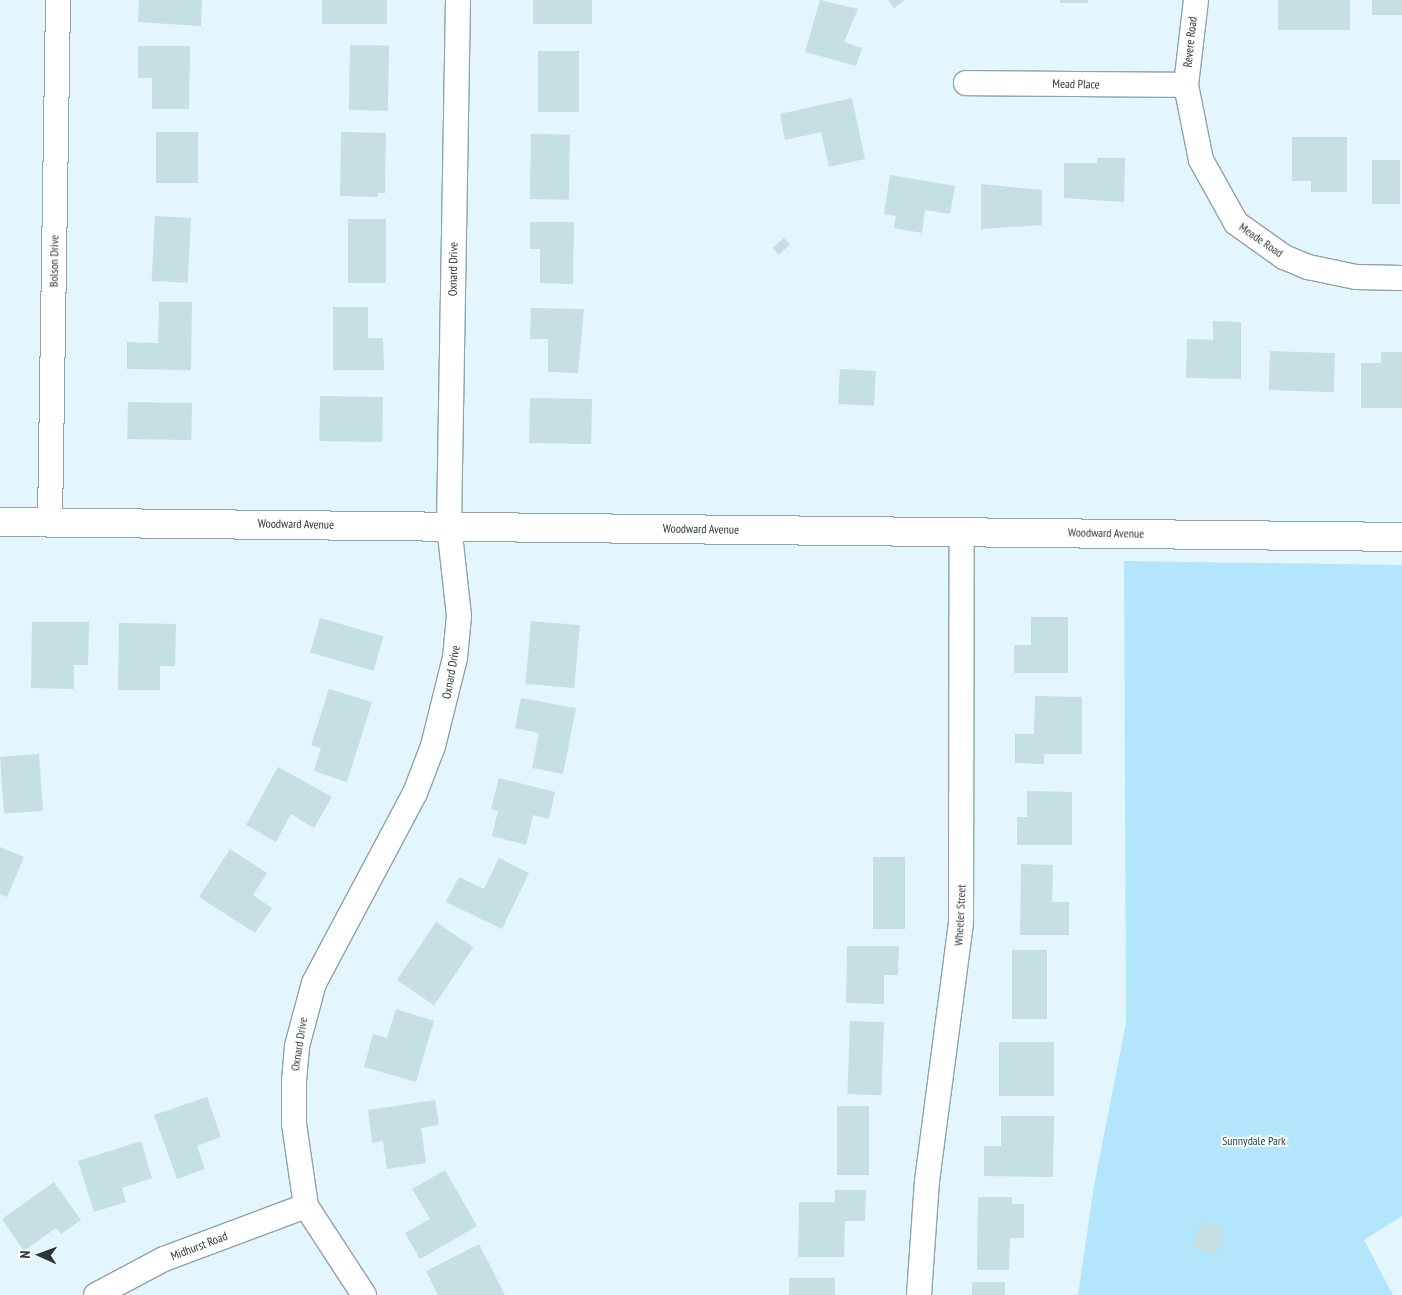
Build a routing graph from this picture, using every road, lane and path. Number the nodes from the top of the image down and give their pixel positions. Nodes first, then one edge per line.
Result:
1 (58, 0) edge
2 (458, 0) edge
3 (1196, 0) edge
4 (966, 83) dead end
5 (1186, 85) junction
6 (1402, 278) edge
7 (50, 521) junction
8 (0, 522) edge
9 (449, 526) junction
10 (962, 532) junction
11 (1402, 537) edge
12 (306, 1206) junction
13 (96, 1295) edge
14 (364, 1295) edge
15 (920, 1295) edge

1 - 7 street, Bolson Drive
2 - 9 street, Oxnard Drive
3 - 5 street, Revere Road
4 - 5 street, Mead Place
5 - 6 street, Meade Road
7 - 8 main road, Woodward Avenue
7 - 9 main road, Woodward Avenue
9 - 10 main road, Woodward Avenue
9 - 12 street, Oxnard Drive
10 - 11 main road, Woodward Avenue
10 - 15 street, Wheeler Street
12 - 13 street, Midhurst Road
12 - 14 street, Oxnard Drive

